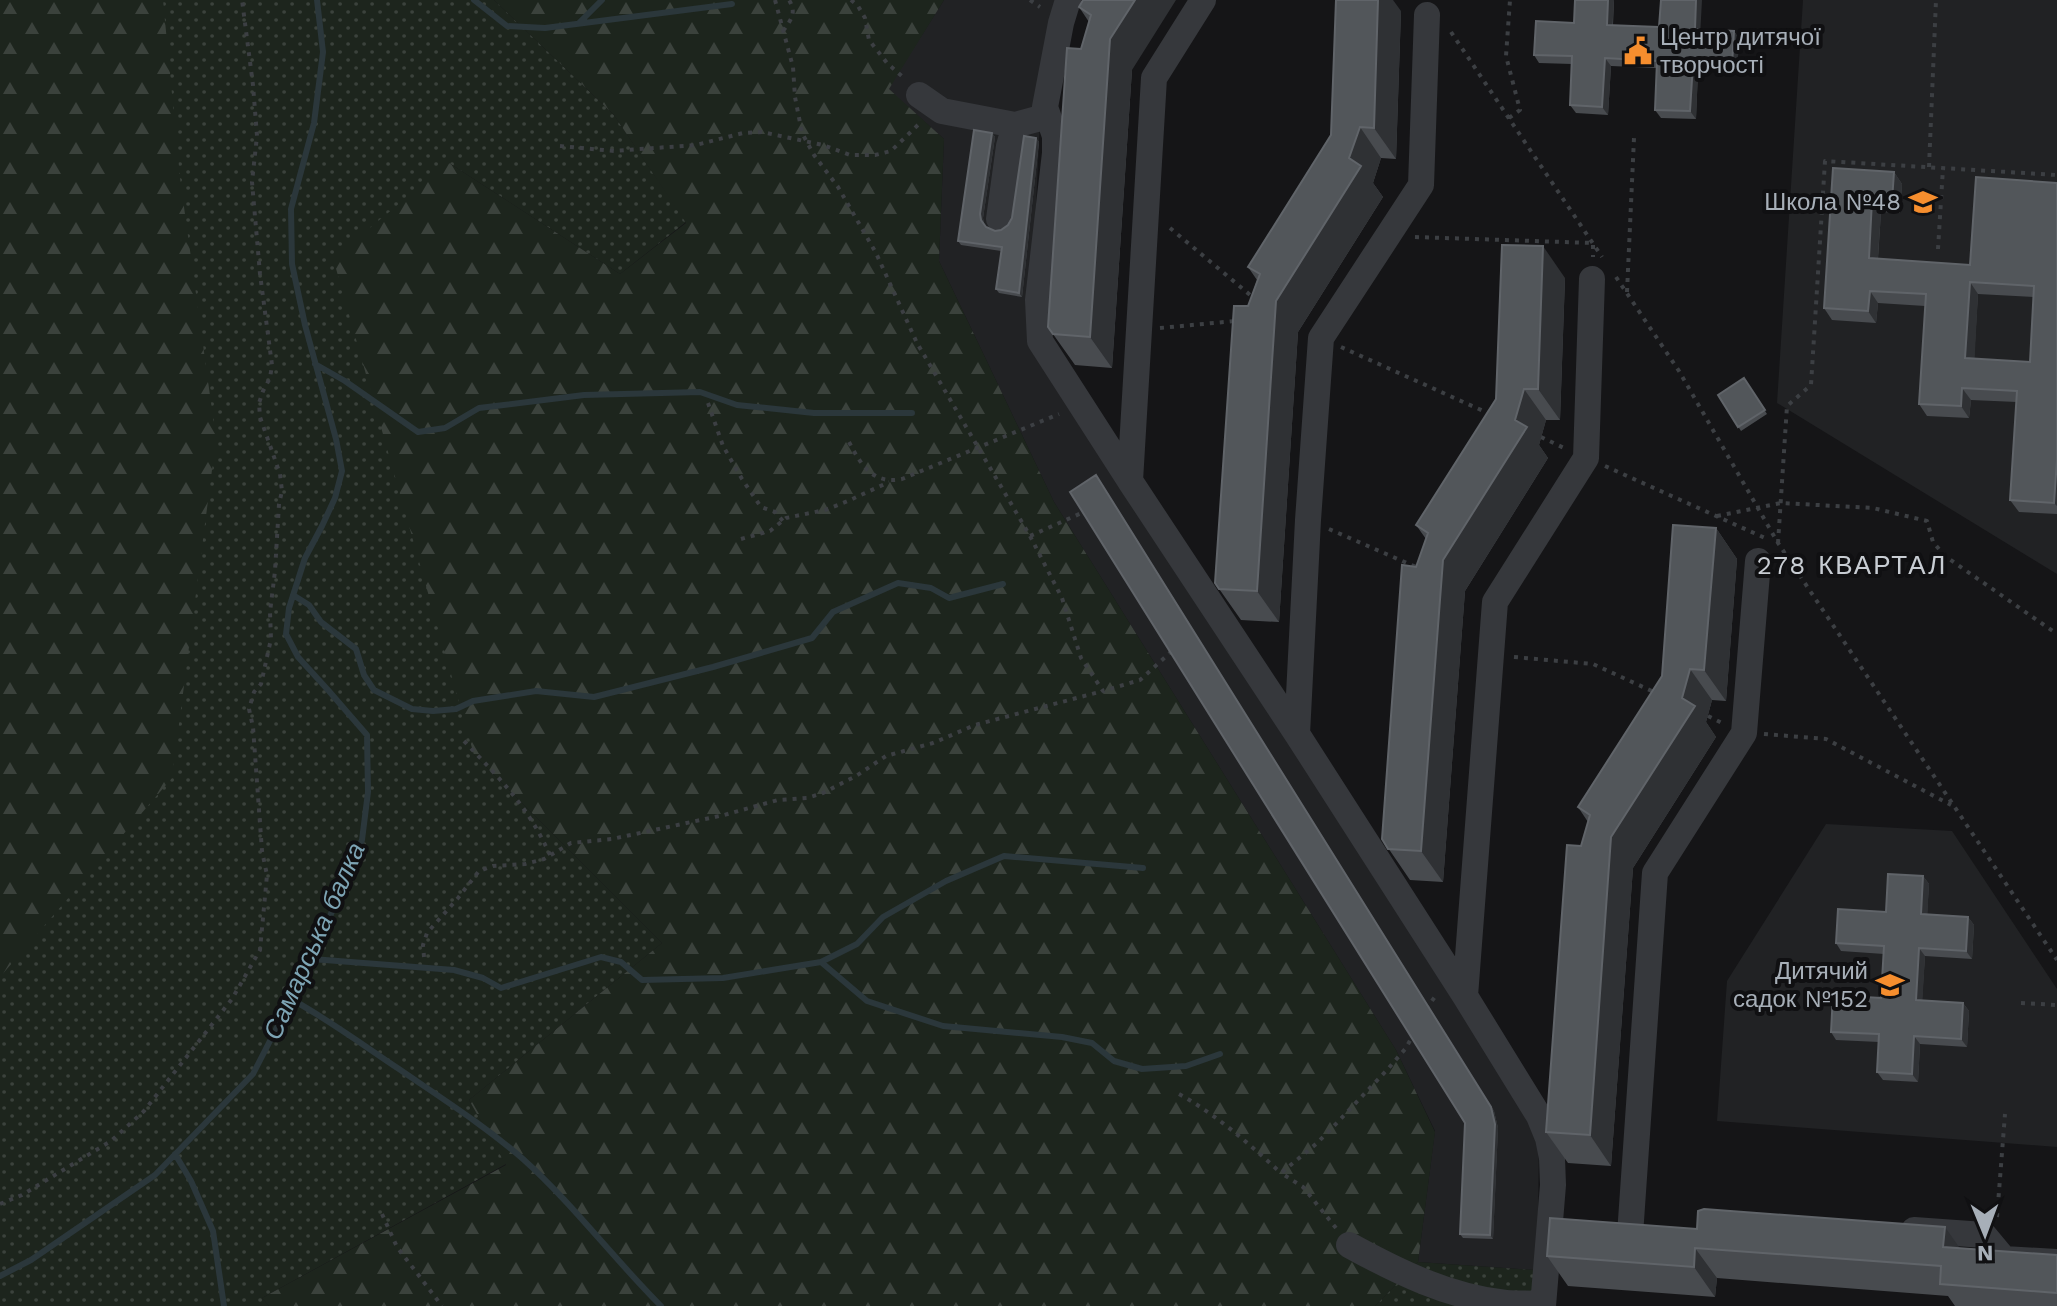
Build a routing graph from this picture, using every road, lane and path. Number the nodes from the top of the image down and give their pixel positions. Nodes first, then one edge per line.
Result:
1 (242, 0) edge
2 (775, 0) edge
3 (789, 0) edge
4 (851, 0) edge
5 (1068, 0) edge
6 (1203, 0) edge
7 (1510, 0) edge
8 (1936, 0) edge
9 (1437, 21) joint
10 (783, 31) junction
11 (928, 101) junction
12 (1048, 116) junction
13 (1509, 118) junction
14 (1015, 125) junction
15 (1634, 138) dead end
16 (807, 142) junction
17 (560, 146) dead end
18 (1929, 167) junction
19 (1943, 168) junction
20 (2057, 175) edge
21 (1146, 208) junction
22 (999, 219) dead end
23 (1388, 236) junction
24 (1593, 243) junction
25 (1938, 249) dead end
26 (1592, 279) dead end
27 (1626, 293) junction
28 (1265, 308) edge
29 (1246, 320) edge
30 (1139, 330) junction
31 (1321, 338) junction
32 (708, 403) dead end
33 (1079, 404) junction
34 (1501, 419) edge
35 (849, 442) dead end
36 (978, 448) junction
37 (1586, 458) junction
38 (1130, 481) junction
39 (889, 482) junction
40 (1781, 503) junction
41 (1093, 507) edge
42 (1758, 508) junction
43 (1717, 516) junction
44 (1308, 520) junction
45 (783, 521) junction
46 (1030, 536) junction
47 (741, 539) dead end
48 (1778, 543) junction
49 (1758, 561) dead end
50 (1417, 568) edge
51 (2057, 634) edge
52 (1177, 646) edge
53 (1491, 656) junction
54 (1103, 691) junction
55 (1657, 693) edge
56 (1744, 733) junction
57 (1297, 734) junction
58 (464, 741) dead end
59 (1953, 806) junction
60 (550, 855) junction
61 (424, 957) dead end
62 (2057, 960) edge
63 (1461, 990) junction
64 (2021, 1003) dead end
65 (2057, 1005) edge
66 (1425, 1011) edge
67 (1419, 1023) edge
68 (1179, 1094) dead end
69 (2005, 1114) dead end
70 (1281, 1173) junction
71 (0, 1204) edge
72 (382, 1214) dead end
73 (1550, 1228) junction
74 (1892, 1229) edge
75 (1577, 1230) edge
76 (1604, 1232) edge
77 (1349, 1245) joint
78 (1994, 1247) junction
79 (2057, 1262) edge
80 (1543, 1305) edge
81 (442, 1306) edge

1 - 71 path
2 - 10 path
3 - 10 path
4 - 11 path
5 - 12 lane
6 - 21 lane
7 - 13 path
8 - 18 path
9 - 13 path
9 - 23 lane
10 - 16 path
11 - 14 lane
11 - 16 path
12 - 14 lane
12 - 33 lane
13 - 24 path
14 - 22 lane
15 - 27 path
16 - 17 path
16 - 36 path
18 - 19 path
18 - 40 path
19 - 20 path
19 - 25 path
21 - 28 path
21 - 30 lane
23 - 24 path
23 - 31 lane
24 - 27 path
26 - 37 lane
27 - 42 path
29 - 30 path
30 - 38 lane
31 - 34 path
31 - 44 lane
32 - 45 path
33 - 36 path
33 - 38 lane
35 - 39 path
36 - 39 path
36 - 46 path
37 - 43 path
37 - 53 lane
38 - 57 lane
39 - 45 path
40 - 42 path
40 - 48 path
40 - 51 path
41 - 46 path
42 - 43 path
42 - 48 path
43 - 48 path
44 - 50 path
44 - 57 lane
45 - 47 path
46 - 54 path
48 - 59 path
49 - 56 lane
52 - 54 path
53 - 55 path
53 - 63 lane
54 - 60 path
56 - 59 path
56 - 76 lane
57 - 63 lane
58 - 60 path
59 - 62 path
60 - 61 path
63 - 66 path
63 - 73 lane
64 - 65 path
67 - 70 path
68 - 70 path
69 - 78 path
70 - 77 path
72 - 81 path
73 - 75 lane
73 - 80 lane
74 - 78 lane
77 - 80 lane
78 - 79 lane

